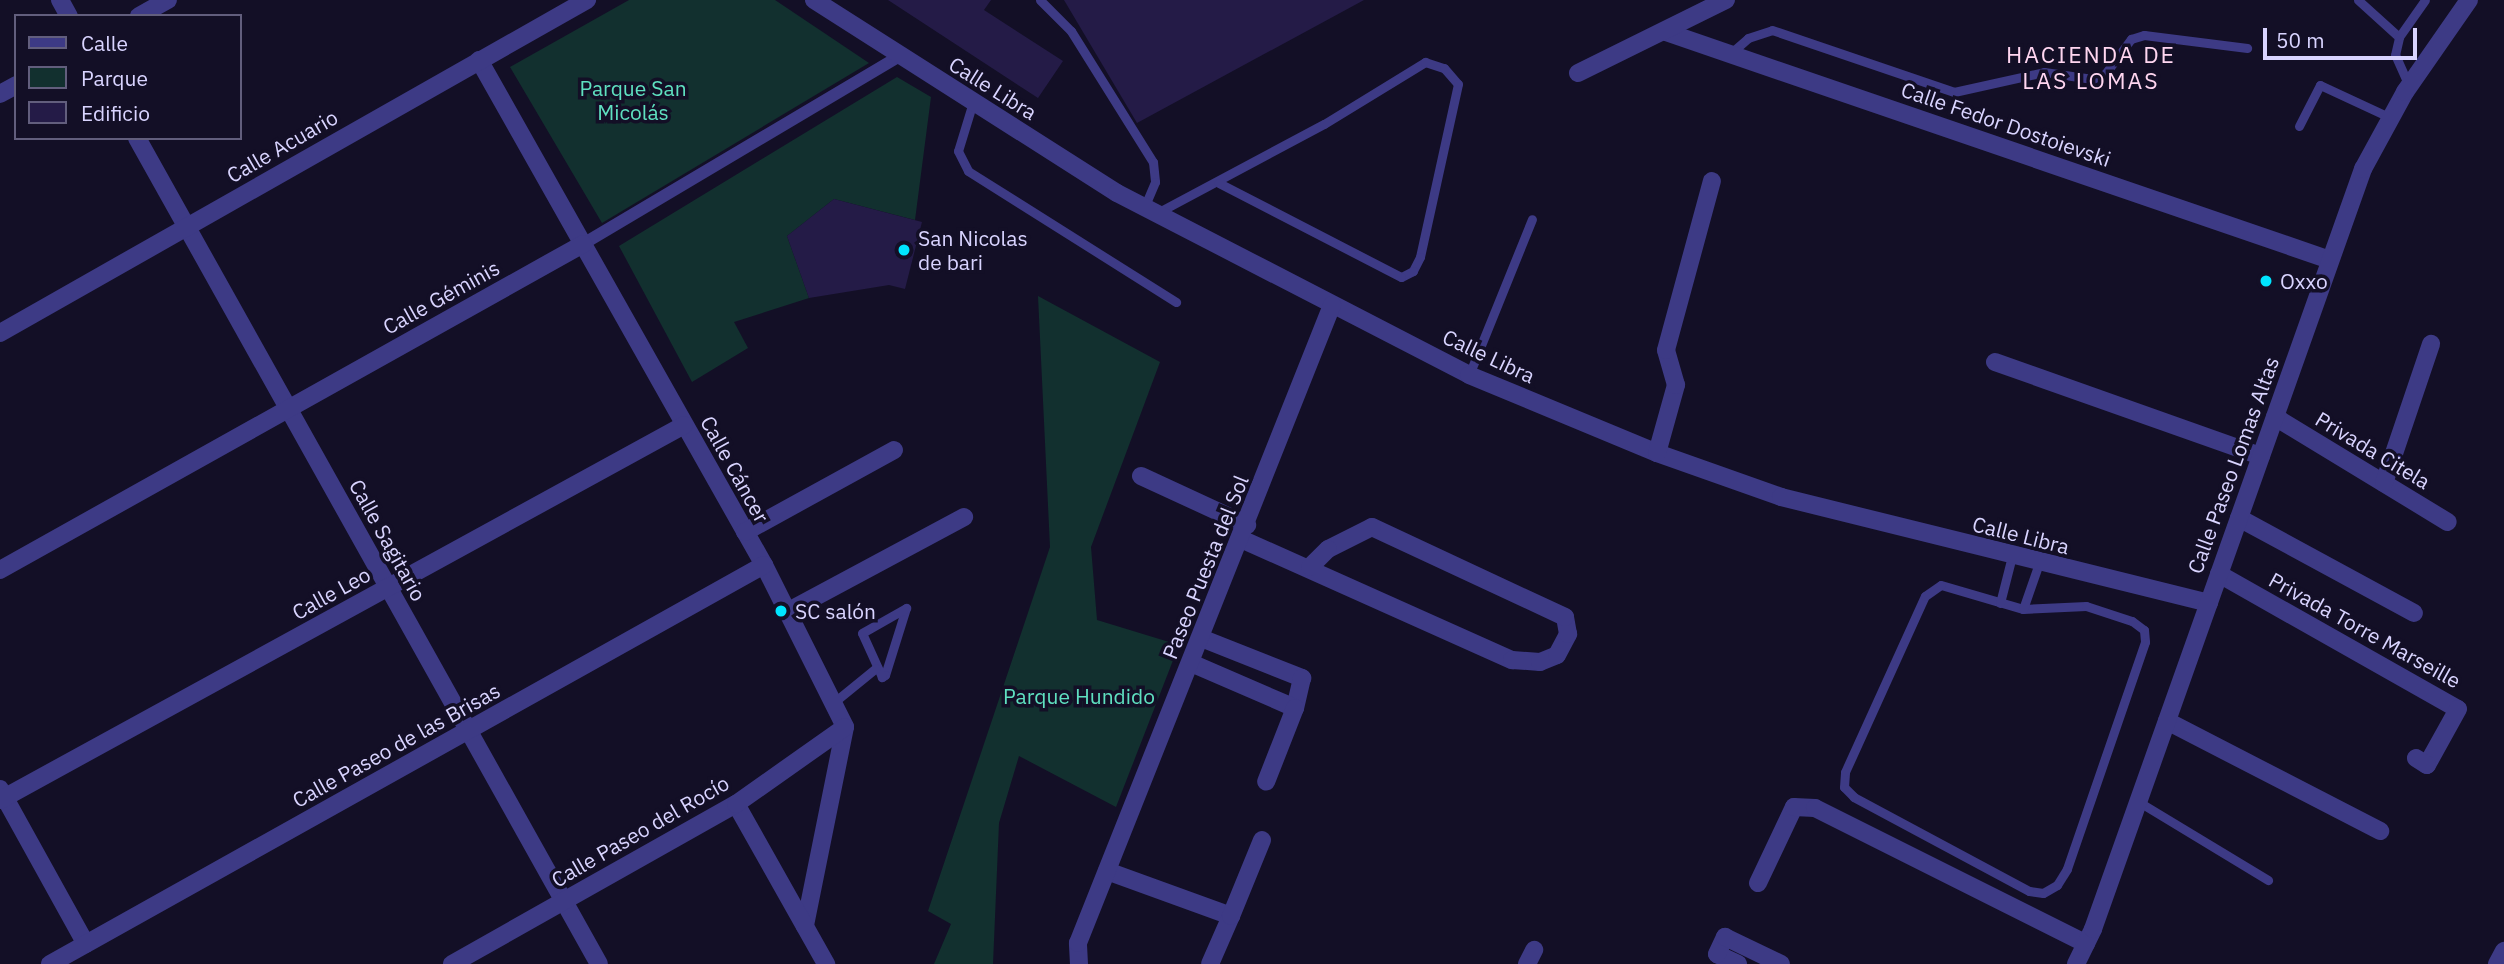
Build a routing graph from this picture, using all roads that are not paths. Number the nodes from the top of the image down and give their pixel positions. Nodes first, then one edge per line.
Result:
1 (167, 0) edge
2 (587, 0) edge
3 (814, 0) edge
4 (1040, 0) edge
5 (1726, 0) edge
6 (2358, 0) edge
7 (2425, 0) edge
8 (2469, 0) edge
9 (142, 14) edge
10 (1666, 32) junction
11 (2399, 37) junction
12 (2247, 48) dead end
13 (1731, 53) junction
14 (900, 56) junction
15 (479, 60) junction
16 (1578, 73) dead end
17 (2409, 86) junction
18 (972, 102) junction
19 (2389, 117) junction
20 (2299, 126) dead end
21 (138, 140) edge
22 (1712, 181) dead end
23 (1219, 183) junction
24 (1150, 211) junction
25 (1532, 219) dead end
26 (187, 227) junction
27 (583, 244) junction
28 (2330, 260) junction
29 (1176, 302) dead end
30 (1332, 305) junction
31 (0, 333) edge
32 (2431, 344) dead end
33 (1995, 362) dead end
34 (1469, 375) junction
35 (289, 409) junction
36 (2275, 417) junction
37 (684, 425) junction
38 (894, 450) dead end
39 (1657, 453) junction
40 (2261, 456) junction
41 (1141, 476) dead end
42 (2384, 483) junction
43 (964, 516) dead end
44 (2239, 518) junction
45 (2448, 522) dead end
46 (745, 532) junction
47 (1244, 532) junction
48 (2012, 556) junction
49 (2039, 563) junction
50 (764, 565) junction
51 (1310, 567) junction
52 (0, 570) edge
53 (2219, 574) junction
54 (388, 587) junction
55 (2000, 603) junction
56 (2209, 603) junction
57 (2023, 609) junction
58 (787, 612) junction
59 (2414, 613) dead end
60 (1201, 638) junction
61 (1191, 663) junction
62 (876, 668) junction
63 (833, 703) junction
64 (1295, 708) junction
65 (2167, 721) junction
66 (845, 727) junction
67 (468, 730) junction
68 (2416, 758) dead end
69 (1266, 782) dead end
70 (2, 796) edge
71 (2139, 802) junction
72 (736, 804) junction
73 (2380, 831) dead end
74 (1262, 840) dead end
75 (1107, 871) junction
76 (2267, 880) dead end
77 (1758, 883) dead end
78 (564, 901) junction
79 (1231, 916) junction
80 (805, 926) junction
81 (86, 944) junction
82 (2086, 944) junction
83 (2504, 951) edge
84 (50, 964) edge
85 (452, 964) edge
86 (599, 964) edge
87 (826, 964) edge
88 (1079, 964) edge
89 (1210, 964) edge
90 (1738, 964) edge
91 (1781, 964) edge
92 (2076, 964) edge
93 (2497, 964) edge

1 - 9 street
2 - 15 street, Calle Acuario
3 - 14 street, Calle Libra
4 - 24 lane
5 - 10 street
6 - 11 lane
7 - 11 lane
8 - 17 street, Calle Paseo Lomas Altas
10 - 13 street, Calle Fedor Dostoievski
10 - 16 street
11 - 17 lane
12 - 13 lane
13 - 28 street, Calle Fedor Dostoievski
14 - 18 street, Calle Libra
14 - 27 street, Calle Géminis
15 - 26 street, Calle Acuario
15 - 27 street, Calle Cáncer
17 - 19 street, Calle Paseo Lomas Altas
18 - 24 street, Calle Libra
18 - 29 lane
19 - 20 lane
19 - 28 street, Calle Paseo Lomas Altas
21 - 26 street, Calle Sagitario
22 - 39 street
23 - 23 lane
23 - 24 lane
24 - 30 street, Calle Libra
25 - 34 lane
26 - 31 street, Calle Acuario
26 - 35 street, Calle Sagitario
27 - 35 street, Calle Géminis
27 - 37 street, Calle Cáncer
28 - 36 street, Calle Paseo Lomas Altas
30 - 34 street, Calle Libra
30 - 47 street, Paseo Puesta del Sol
32 - 42 street
33 - 40 street
34 - 39 street, Calle Libra
35 - 52 street, Calle Géminis
35 - 54 street, Calle Sagitario
36 - 40 street, Calle Paseo Lomas Altas
36 - 42 street, Privada Citela
37 - 46 street, Calle Cáncer
37 - 54 street, Calle Leo
38 - 46 street
39 - 48 street, Calle Libra
40 - 44 street, Calle Paseo Lomas Altas
41 - 47 street
42 - 45 street, Privada Citela
43 - 58 street
44 - 53 street, Calle Paseo Lomas Altas
44 - 59 street, Privada Torre Marseille
46 - 50 street, Calle Cáncer
47 - 51 street
47 - 60 street, Paseo Puesta del Sol
48 - 49 street, Calle Libra
48 - 55 lane
49 - 56 street, Calle Libra
49 - 57 lane
50 - 58 street, Calle Cáncer
50 - 67 street, Calle Paseo de las Brisas
51 - 51 street
53 - 56 street, Calle Paseo Lomas Altas
53 - 68 street, Privada Torre Marseille
54 - 67 street, Calle Sagitario
54 - 70 street, Calle Leo
55 - 57 lane
55 - 57 lane
56 - 65 street, Calle Paseo Lomas Altas
58 - 63 street, Calle Cáncer
60 - 61 street, Paseo Puesta del Sol
60 - 64 street
61 - 64 street
61 - 75 street, Paseo Puesta del Sol
62 - 62 lane
62 - 63 lane
63 - 66 street, Calle Cáncer
64 - 69 street
65 - 71 street, Calle Paseo Lomas Altas
65 - 73 street
66 - 72 street, Calle Paseo del Rocío
66 - 80 street
67 - 78 street, Calle Sagitario
67 - 81 street, Calle Paseo de las Brisas
70 - 81 street
71 - 76 lane
71 - 82 street, Calle Paseo Lomas Altas
72 - 78 street, Calle Paseo del Rocío
72 - 80 street
74 - 79 street
75 - 79 street
75 - 88 street, Paseo Puesta del Sol
77 - 82 street
78 - 85 street, Calle Paseo del Rocío
78 - 86 street, Calle Sagitario
79 - 89 street
80 - 87 street
81 - 84 street, Calle Paseo de las Brisas
82 - 92 street, Calle Paseo Lomas Altas
83 - 93 street
90 - 91 street

